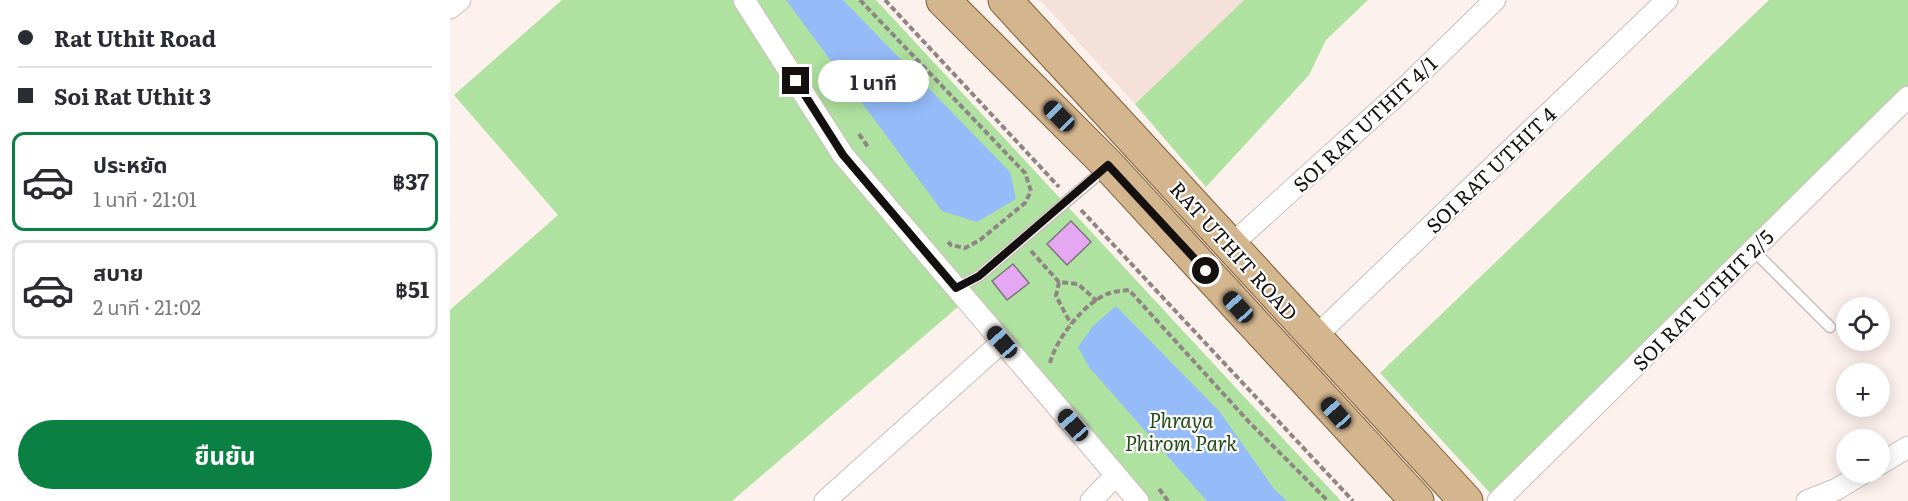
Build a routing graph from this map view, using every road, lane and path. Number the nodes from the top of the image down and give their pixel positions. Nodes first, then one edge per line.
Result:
1 (460, 0) edge
2 (744, 0) edge
3 (860, 0) edge
4 (885, 0) edge
5 (943, 0) edge
6 (1496, 0) edge
7 (1667, 0) edge
8 (450, 8) edge
9 (1016, 9) edge
10 (1908, 97) edge
11 (858, 134) dead end
12 (872, 152) dead end
13 (1108, 165) junction
14 (1070, 198) junction
15 (1004, 221) junction
16 (943, 237) dead end
17 (1021, 240) junction
18 (1231, 245) junction
19 (1752, 249) junction
20 (1059, 282) junction
21 (956, 288) junction
22 (1097, 301) junction
23 (1071, 324) junction
24 (1830, 327) dead end
25 (1314, 338) junction
26 (1002, 342) junction
27 (1049, 370) dead end
28 (1908, 447) edge
29 (1890, 458) edge
30 (1116, 475) junction
31 (1847, 483) edge
32 (825, 501) edge
33 (1091, 501) edge
34 (1138, 501) edge
35 (1328, 501) edge
36 (1353, 501) edge
37 (1417, 501) edge
38 (1466, 501) edge
39 (1498, 501) edge
40 (1807, 501) edge

1 - 8 street
2 - 21 street
3 - 15 path
4 - 14 path
5 - 13 main road, RAT UTHIT ROAD
6 - 18 street, SOI RAT UTHIT 4/1
7 - 25 street, SOI RAT UTHIT 4
9 - 18 main road, RAT UTHIT ROAD
10 - 19 street, SOI RAT UTHIT 2/5
11 - 12 path
13 - 14 lane
13 - 37 main road, RAT UTHIT ROAD
14 - 17 lane
14 - 36 path
15 - 16 path
15 - 17 path
17 - 20 path
17 - 21 lane
18 - 25 main road, RAT UTHIT ROAD
19 - 24 lane
19 - 39 street, SOI RAT UTHIT 2/5
20 - 22 path
20 - 23 path
21 - 26 street
22 - 23 path
22 - 35 path
23 - 27 path
25 - 38 main road, RAT UTHIT ROAD
26 - 30 street
26 - 32 street
28 - 29 street
30 - 33 street
30 - 34 street
31 - 40 street

